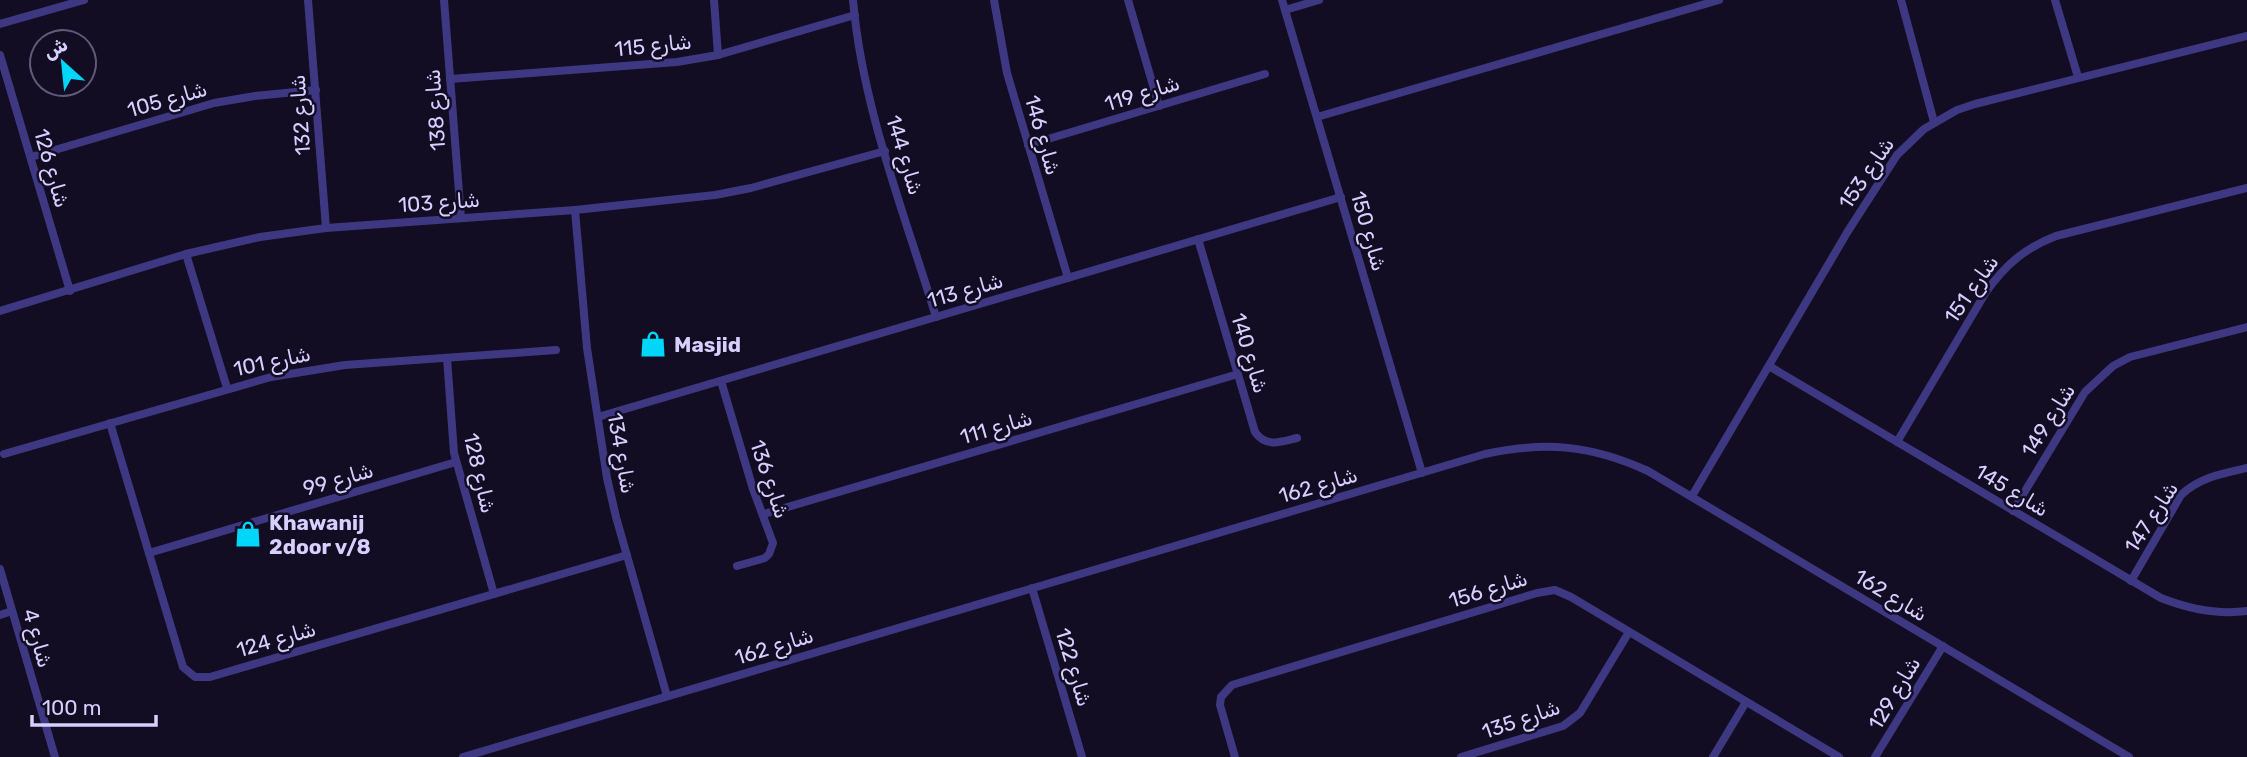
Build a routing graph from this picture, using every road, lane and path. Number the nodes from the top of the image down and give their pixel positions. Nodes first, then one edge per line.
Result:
1 (84, 0) edge
2 (308, 0) edge
3 (444, 0) edge
4 (714, 0) edge
5 (853, 0) edge
6 (994, 0) edge
7 (1128, 0) edge
8 (1282, 0) edge
9 (1319, 0) edge
10 (1719, 0) edge
11 (1901, 0) edge
12 (2054, 0) edge
13 (1285, 10) junction
14 (855, 15) junction
15 (0, 24) edge
16 (2247, 36) edge
17 (0, 55) edge
18 (718, 55) junction
19 (1265, 74) dead end
20 (2078, 77) junction
21 (450, 79) junction
22 (316, 90) junction
23 (1159, 106) junction
24 (1317, 117) junction
25 (1934, 122) junction
26 (1028, 145) junction
27 (885, 151) junction
28 (31, 157) junction
29 (2247, 188) edge
30 (1341, 197) junction
31 (575, 209) junction
32 (461, 218) junction
33 (326, 228) junction
34 (1198, 240) junction
35 (186, 254) junction
36 (1068, 278) junction
37 (70, 290) junction
38 (0, 311) edge
39 (936, 317) junction
40 (2247, 327) edge
41 (556, 350) dead end
42 (447, 358) junction
43 (1769, 366) junction
44 (1238, 374) junction
45 (721, 381) junction
46 (227, 388) junction
47 (598, 417) junction
48 (110, 423) junction
49 (1297, 438) dead end
50 (1897, 442) junction
51 (4, 454) dead end
52 (456, 462) junction
53 (2247, 468) edge
54 (1422, 473) junction
55 (1692, 496) junction
56 (2013, 511) junction
57 (764, 514) junction
58 (149, 553) junction
59 (627, 555) junction
60 (737, 566) dead end
61 (0, 569) edge
62 (2131, 581) junction
63 (1032, 587) junction
64 (494, 594) junction
65 (12, 611) junction
66 (2247, 611) edge
67 (0, 615) edge
68 (1629, 632) junction
69 (1943, 646) junction
70 (667, 696) junction
71 (1746, 702) junction
72 (496, 752) edge
73 (55, 757) edge
74 (463, 757) edge
75 (1082, 757) edge
76 (1235, 757) edge
77 (1461, 757) edge
78 (1713, 757) edge
79 (1839, 757) edge
80 (1875, 757) edge
81 (2129, 757) edge

1 - 15 street
2 - 22 street, شارع 132
3 - 21 street, شارع 138
4 - 18 street
5 - 14 street, شارع 144
6 - 26 street, شارع 146
7 - 23 street
8 - 13 street, شارع 150
9 - 13 street
10 - 24 street
11 - 25 street
12 - 20 street
13 - 24 street, شارع 150
14 - 18 street, شارع 115
14 - 27 street, شارع 144
16 - 20 street, شارع 153
17 - 28 street, شارع 126
18 - 21 street, شارع 115
19 - 23 street, شارع 119
20 - 25 street, شارع 153
21 - 32 street, شارع 138
22 - 28 street, شارع 105
22 - 33 street, شارع 132
23 - 26 street, شارع 119
24 - 30 street, شارع 150
25 - 43 street, شارع 153
26 - 36 street, شارع 146
27 - 31 street, شارع 103
27 - 39 street, شارع 144
28 - 37 street, شارع 126
29 - 50 street, شارع 151
30 - 34 street, شارع 113
30 - 54 street, شارع 150
31 - 32 street, شارع 103
31 - 47 street, شارع 134
32 - 33 street, شارع 103
33 - 35 street, شارع 103
34 - 36 street, شارع 113
34 - 44 street, شارع 140
35 - 37 street, شارع 103
35 - 46 street
36 - 39 street, شارع 113
37 - 38 street, شارع 103
39 - 45 street, شارع 113
40 - 56 street, شارع 149
41 - 42 street, شارع 101
42 - 46 street, شارع 101
42 - 52 street, شارع 128
43 - 50 street, شارع 145
43 - 55 street, شارع 153
44 - 49 street, شارع 140
44 - 57 street, شارع 111
45 - 47 street, شارع 113
45 - 57 street, شارع 136
46 - 48 street, شارع 101
47 - 59 street, شارع 134
48 - 51 street, شارع 101
48 - 58 street, شارع 124
50 - 56 street, شارع 145
52 - 58 street, شارع 99
52 - 64 street, شارع 128
53 - 62 street, شارع 147
54 - 55 street, شارع 162
54 - 63 street, شارع 162
55 - 69 street, شارع 162
56 - 62 street, شارع 145
57 - 60 street, شارع 136
58 - 64 street, شارع 124
59 - 64 street, شارع 124
59 - 70 street, شارع 134
61 - 65 street, شارع 4
62 - 66 street, شارع 145
63 - 70 street, شارع 162
63 - 75 street, شارع 122
65 - 67 street
65 - 73 street, شارع 4
68 - 71 street, شارع 156
68 - 76 street, شارع 156
68 - 77 street, شارع 135
69 - 80 street, شارع 129
69 - 81 street, شارع 162
70 - 72 street, شارع 162
71 - 78 street
71 - 79 street, شارع 156
72 - 74 street, شارع 162

